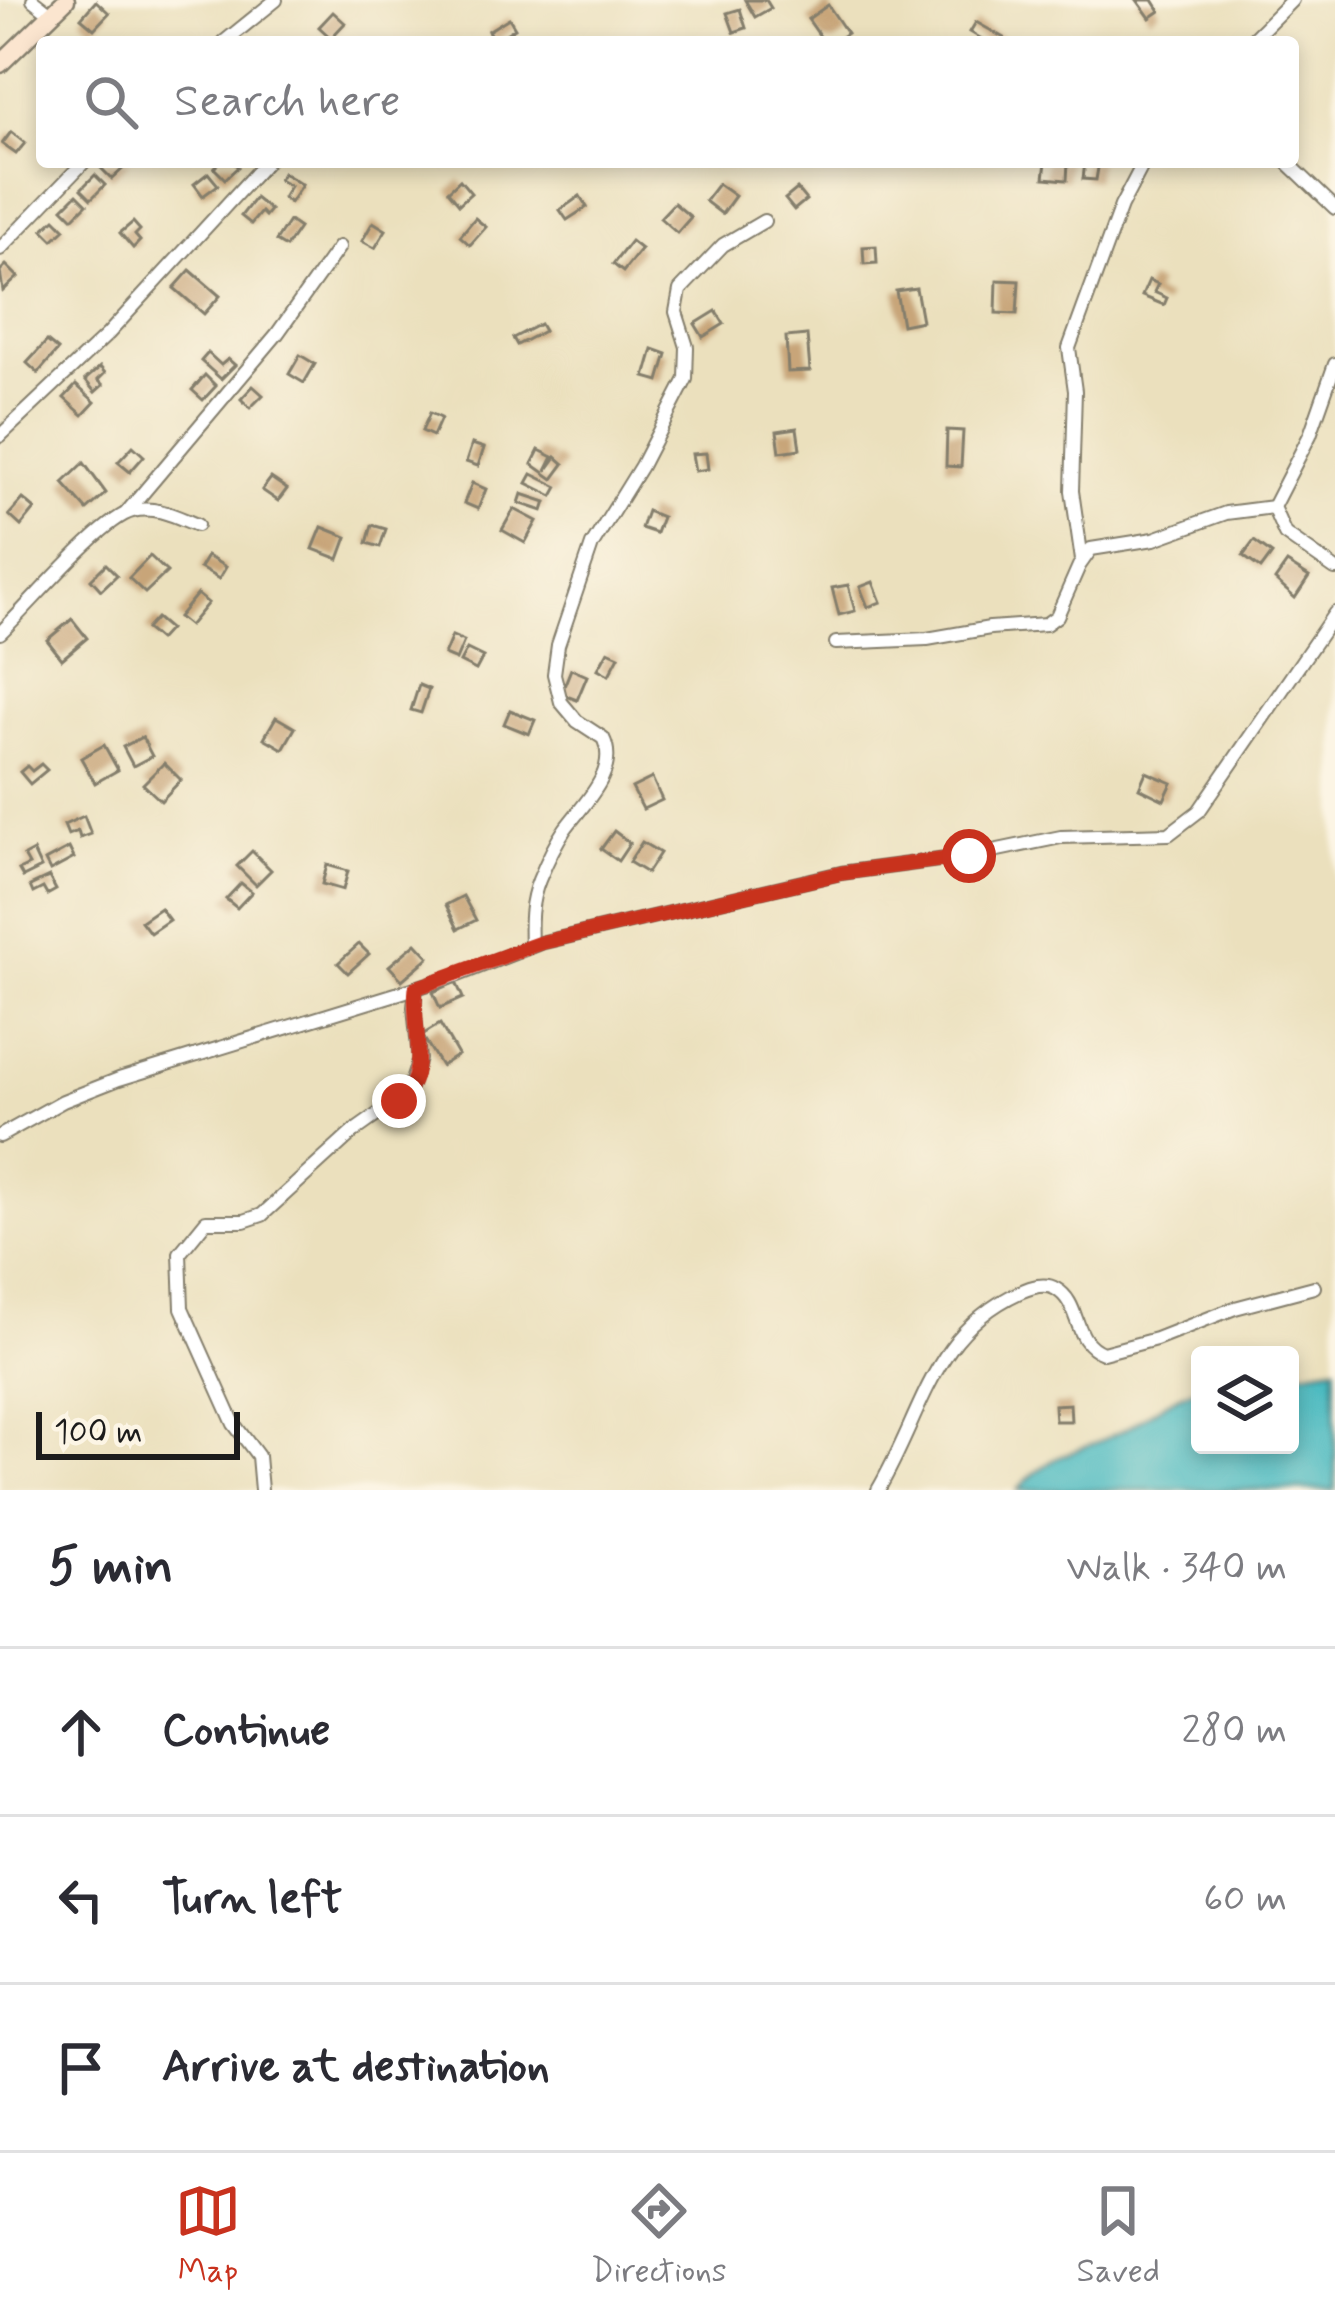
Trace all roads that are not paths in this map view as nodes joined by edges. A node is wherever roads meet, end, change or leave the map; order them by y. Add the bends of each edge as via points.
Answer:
1 (33, 0) edge
2 (66, 0) edge
3 (276, 0) edge
4 (1292, 0) edge
5 (51, 14) junction
6 (231, 36) edge
7 (1255, 36) edge
8 (0, 64) edge
9 (78, 168) edge
10 (260, 168) edge
11 (1141, 168) edge
12 (1293, 168) edge
13 (1335, 208) edge
14 (764, 221) dead end
15 (339, 247) dead end
16 (0, 249) edge
17 (1335, 364) edge
18 (0, 436) edge
19 (1273, 507) junction
20 (127, 512) junction
21 (197, 526) dead end
22 (1082, 560) junction
23 (1335, 569) edge
24 (1335, 613) edge
25 (0, 633) edge
26 (836, 643) dead end
27 (531, 946) junction
28 (416, 988) junction
29 (0, 1136) edge
30 (1314, 1287) dead end
31 (261, 1490) edge
32 (878, 1490) edge

1 - 5 street
2 - 5 street
3 - 6 street
4 - 7 street
5 - 8 street
9 - 16 street
10 - 18 street via 108,334
11 - 22 street via 1070,348 1072,490
12 - 13 street
14 - 27 street via 723,245 680,290 686,379 587,554 554,674 561,702 603,738 608,761 537,884
15 - 20 street
17 - 19 street
19 - 22 street via 1096,547
19 - 23 street via 1285,535
20 - 21 street via 157,510
20 - 25 street
22 - 26 street via 1046,624
24 - 27 street via 1199,811 1174,832 1066,836 842,873
27 - 28 street
28 - 29 street via 119,1079
28 - 31 street via 419,1059 408,1093 262,1215 206,1221 180,1253 182,1308 234,1424 258,1456
30 - 32 street via 1102,1353 1080,1335 1056,1289 1029,1288 973,1320 947,1350

